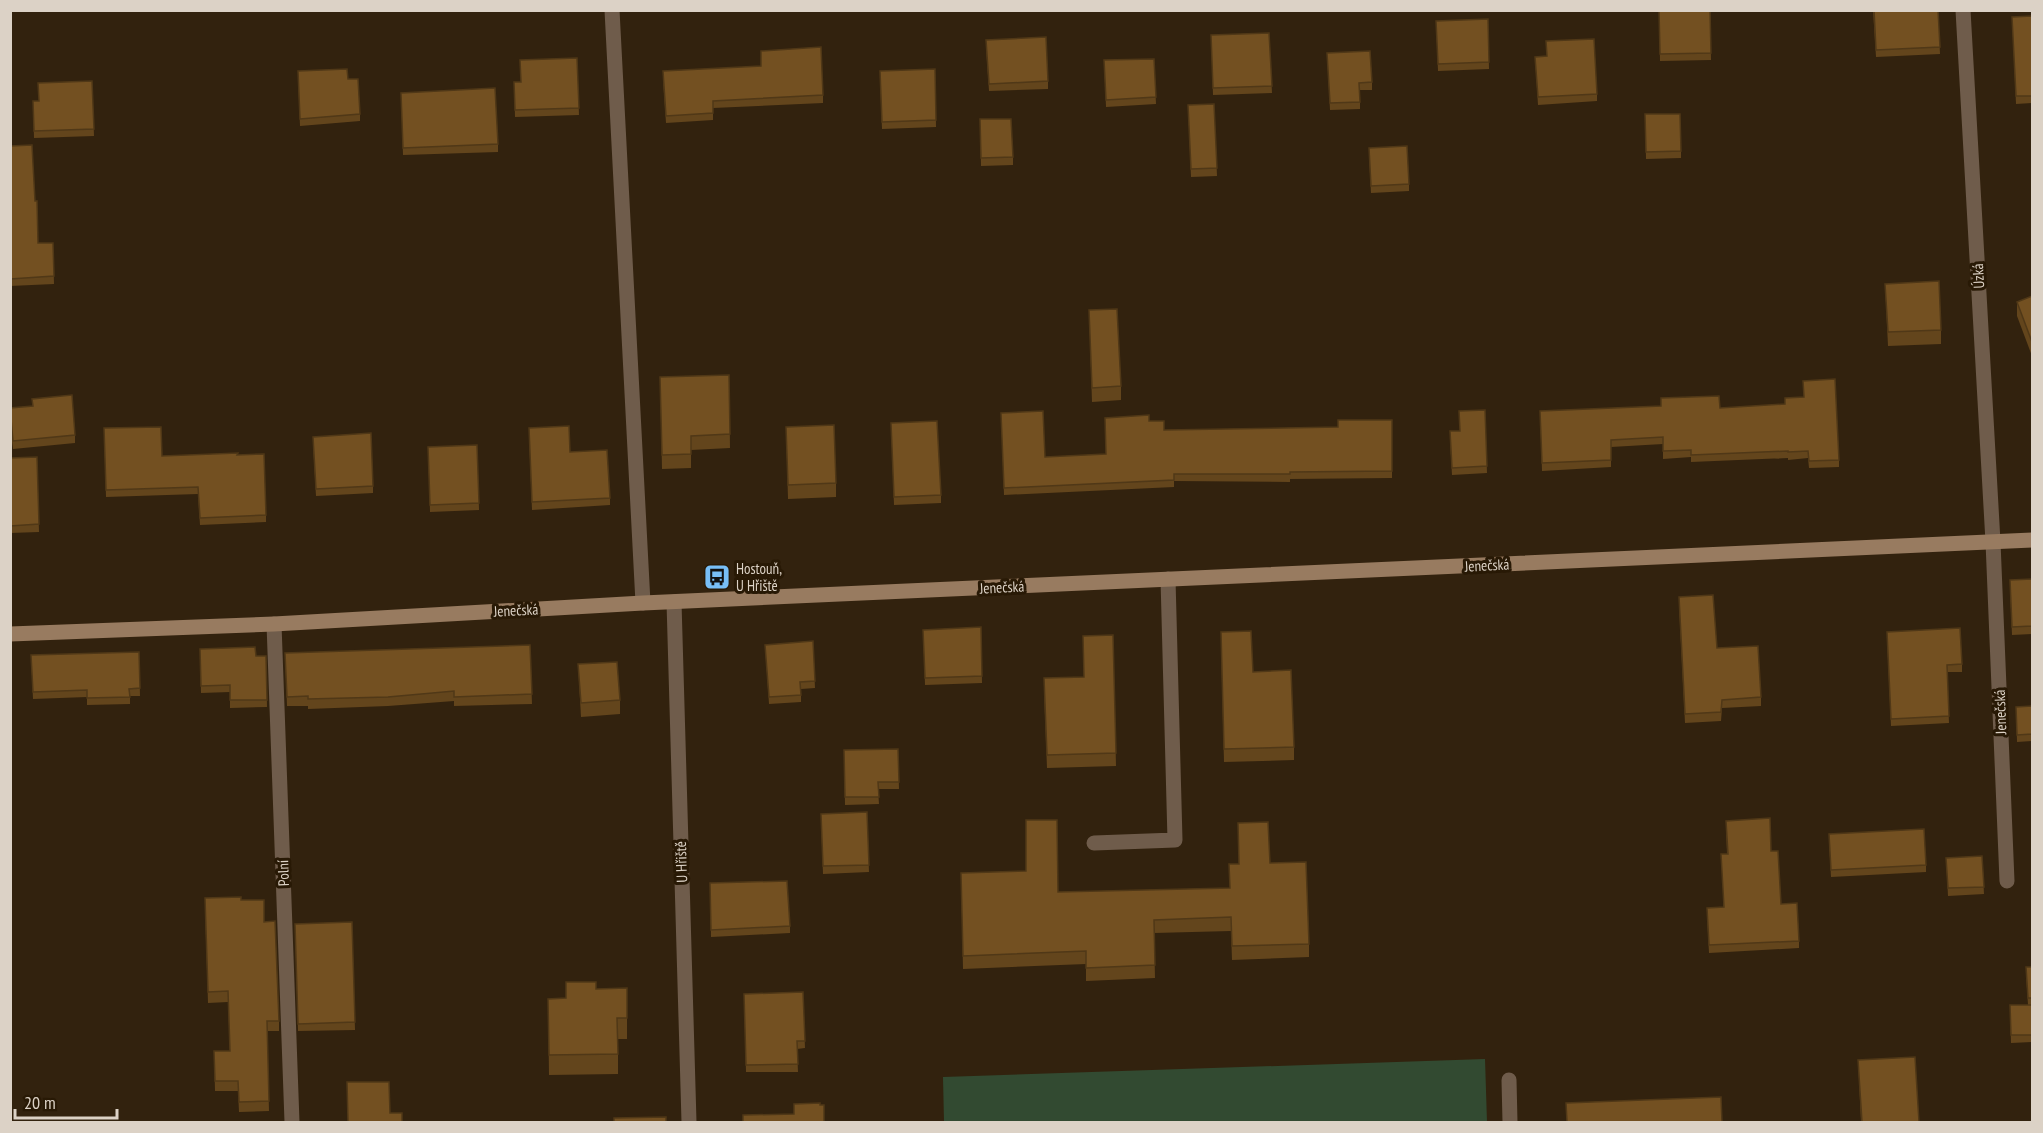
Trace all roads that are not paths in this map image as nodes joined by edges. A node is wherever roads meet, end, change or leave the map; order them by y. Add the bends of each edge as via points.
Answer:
1 (612, 10) edge
2 (1963, 10) edge
3 (2032, 540) edge
4 (1993, 542) junction
5 (1168, 579) junction
6 (674, 602) junction
7 (643, 603) junction
8 (274, 624) junction
9 (10, 634) edge
10 (1094, 843) dead end
11 (2007, 881) dead end
12 (1509, 1080) dead end
13 (292, 1122) edge
14 (689, 1122) edge
15 (1510, 1122) edge

1 - 7 street
2 - 4 street, Úzká
3 - 4 street, Jenečská
4 - 5 street, Jenečská
4 - 11 street, Jenečská
5 - 6 street, Jenečská
5 - 10 street via 1174,840
6 - 7 street, Jenečská
6 - 14 street, U Hřiště
7 - 8 street, Jenečská
8 - 9 street, Jenečská
8 - 13 street, Polní
12 - 15 street

